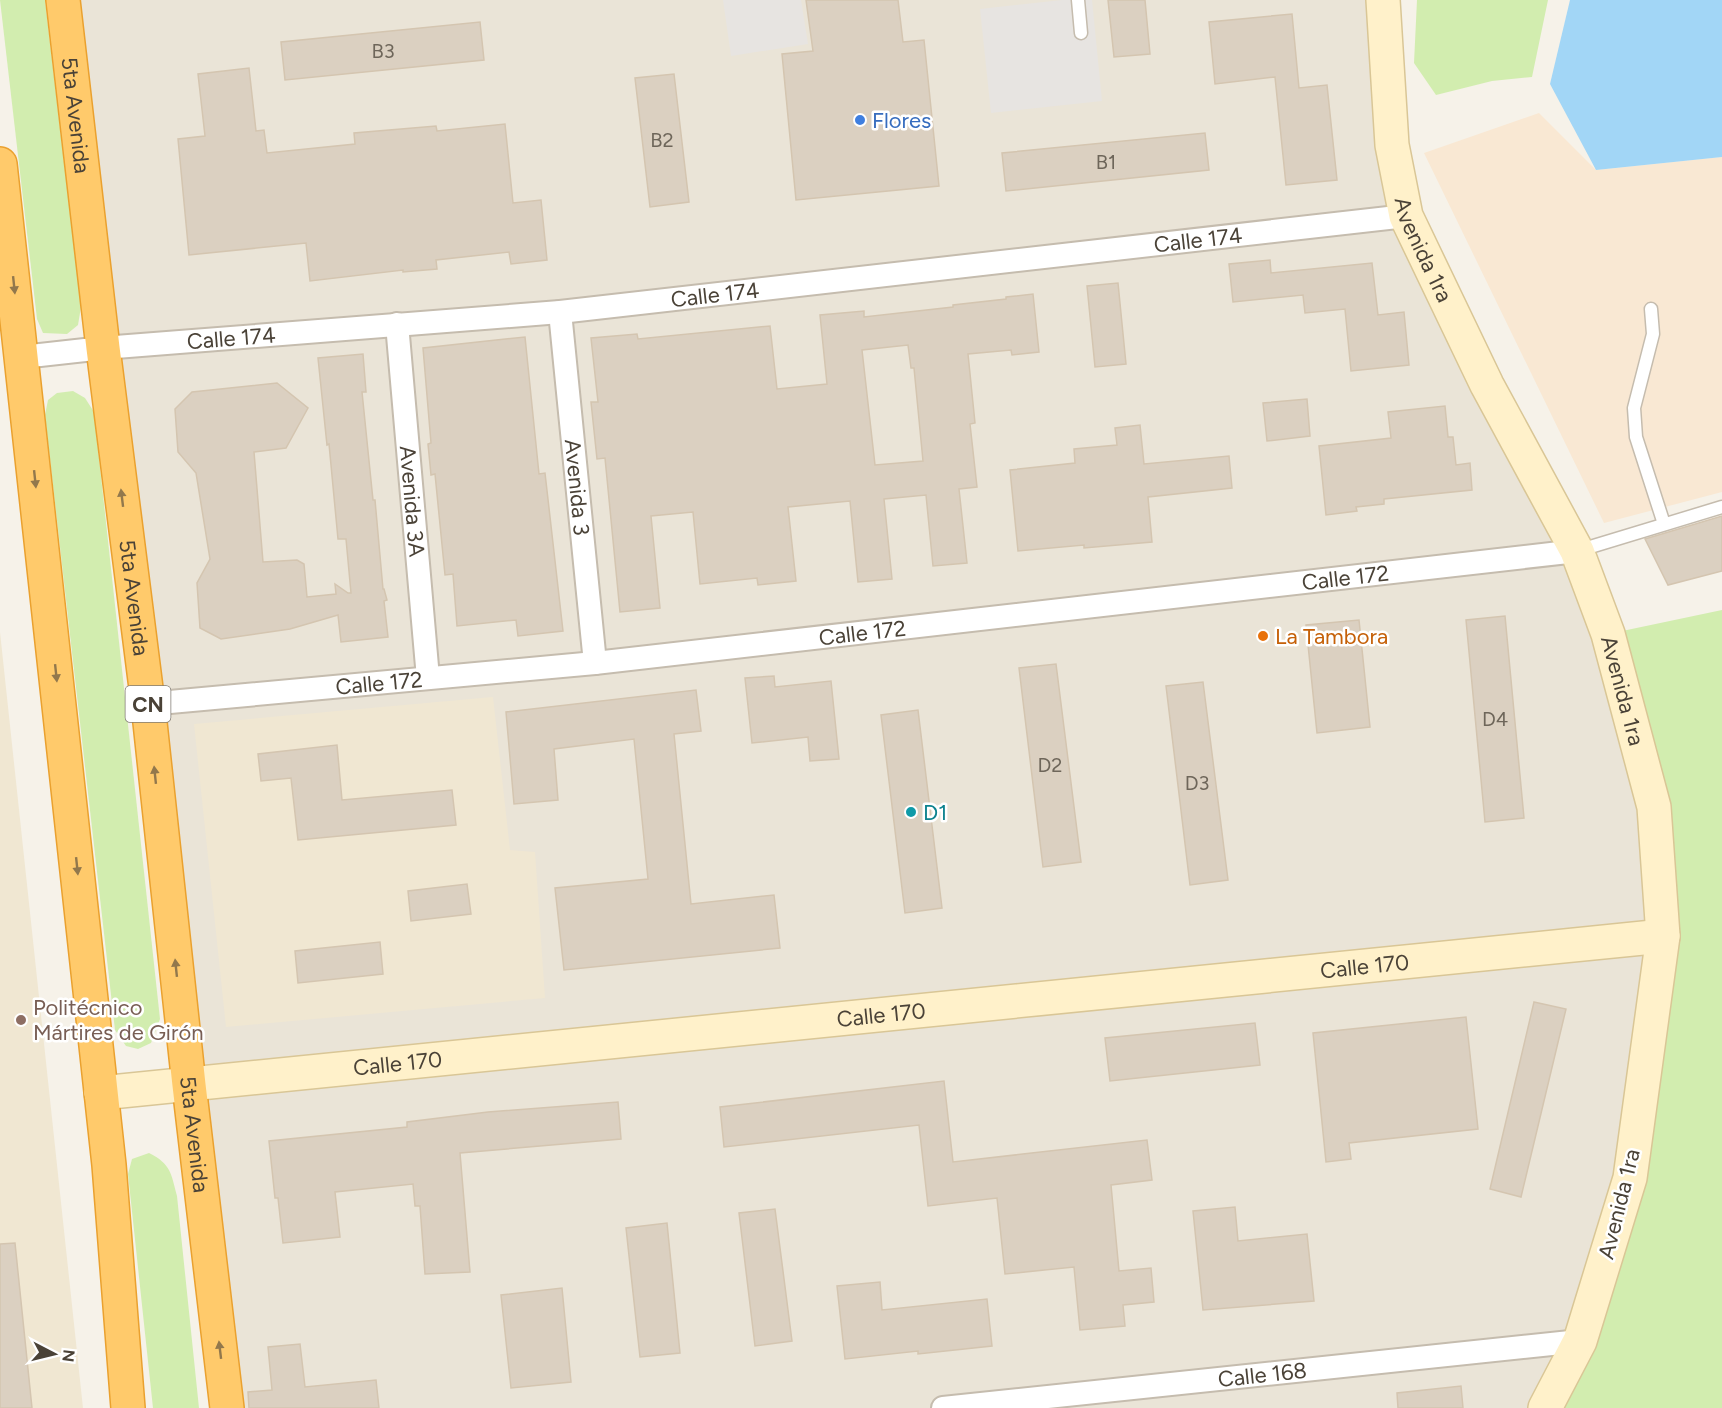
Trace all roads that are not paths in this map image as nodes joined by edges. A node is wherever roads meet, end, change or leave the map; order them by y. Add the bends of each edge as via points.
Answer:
1 (63, 0) edge
2 (1078, 0) edge
3 (1383, 0) edge
4 (1082, 33) dead end
5 (0, 164) edge
6 (1406, 216) junction
7 (1651, 309) dead end
8 (560, 312) junction
9 (397, 324) junction
10 (104, 348) junction
11 (22, 357) junction
12 (1722, 507) edge
13 (1664, 524) junction
14 (1577, 550) junction
15 (595, 663) junction
16 (428, 678) junction
17 (148, 704) junction
18 (1663, 936) junction
19 (189, 1084) junction
20 (101, 1093) junction
21 (1580, 1341) junction
22 (128, 1408) edge
23 (227, 1408) edge
24 (943, 1408) edge
25 (1545, 1408) edge

1 - 10 highway, 5ta Avenida / CN
2 - 4 lane
3 - 6 street, Avenida 1ra via 1392,145
5 -> 11 highway
6 - 8 street, Calle 174
6 - 14 street, Avenida 1ra via 1487,385
7 - 13 lane via 1653,334 1634,408 1636,437
8 - 9 street, Calle 174
8 - 15 street, Avenida 3
9 - 10 street, Calle 174
9 - 16 street, Avenida 3A
10 - 11 street, Calle 174
17 -> 10 highway, 5ta Avenida / CN
11 -> 20 highway
12 - 13 lane
13 - 14 lane
14 - 15 street, Calle 172
14 - 18 street, Avenida 1ra via 1608,634 1654,807
15 - 16 street, Calle 172
16 - 17 street, Calle 172
19 -> 17 highway, 5ta Avenida / CN
18 - 19 street, Calle 170
18 - 21 street, Avenida 1ra via 1630,1178
19 - 20 street, Calle 170
23 -> 19 highway, 5ta Avenida / CN
20 - 22 highway
21 - 24 street, Calle 168
21 - 25 street, Avenida 1ra

